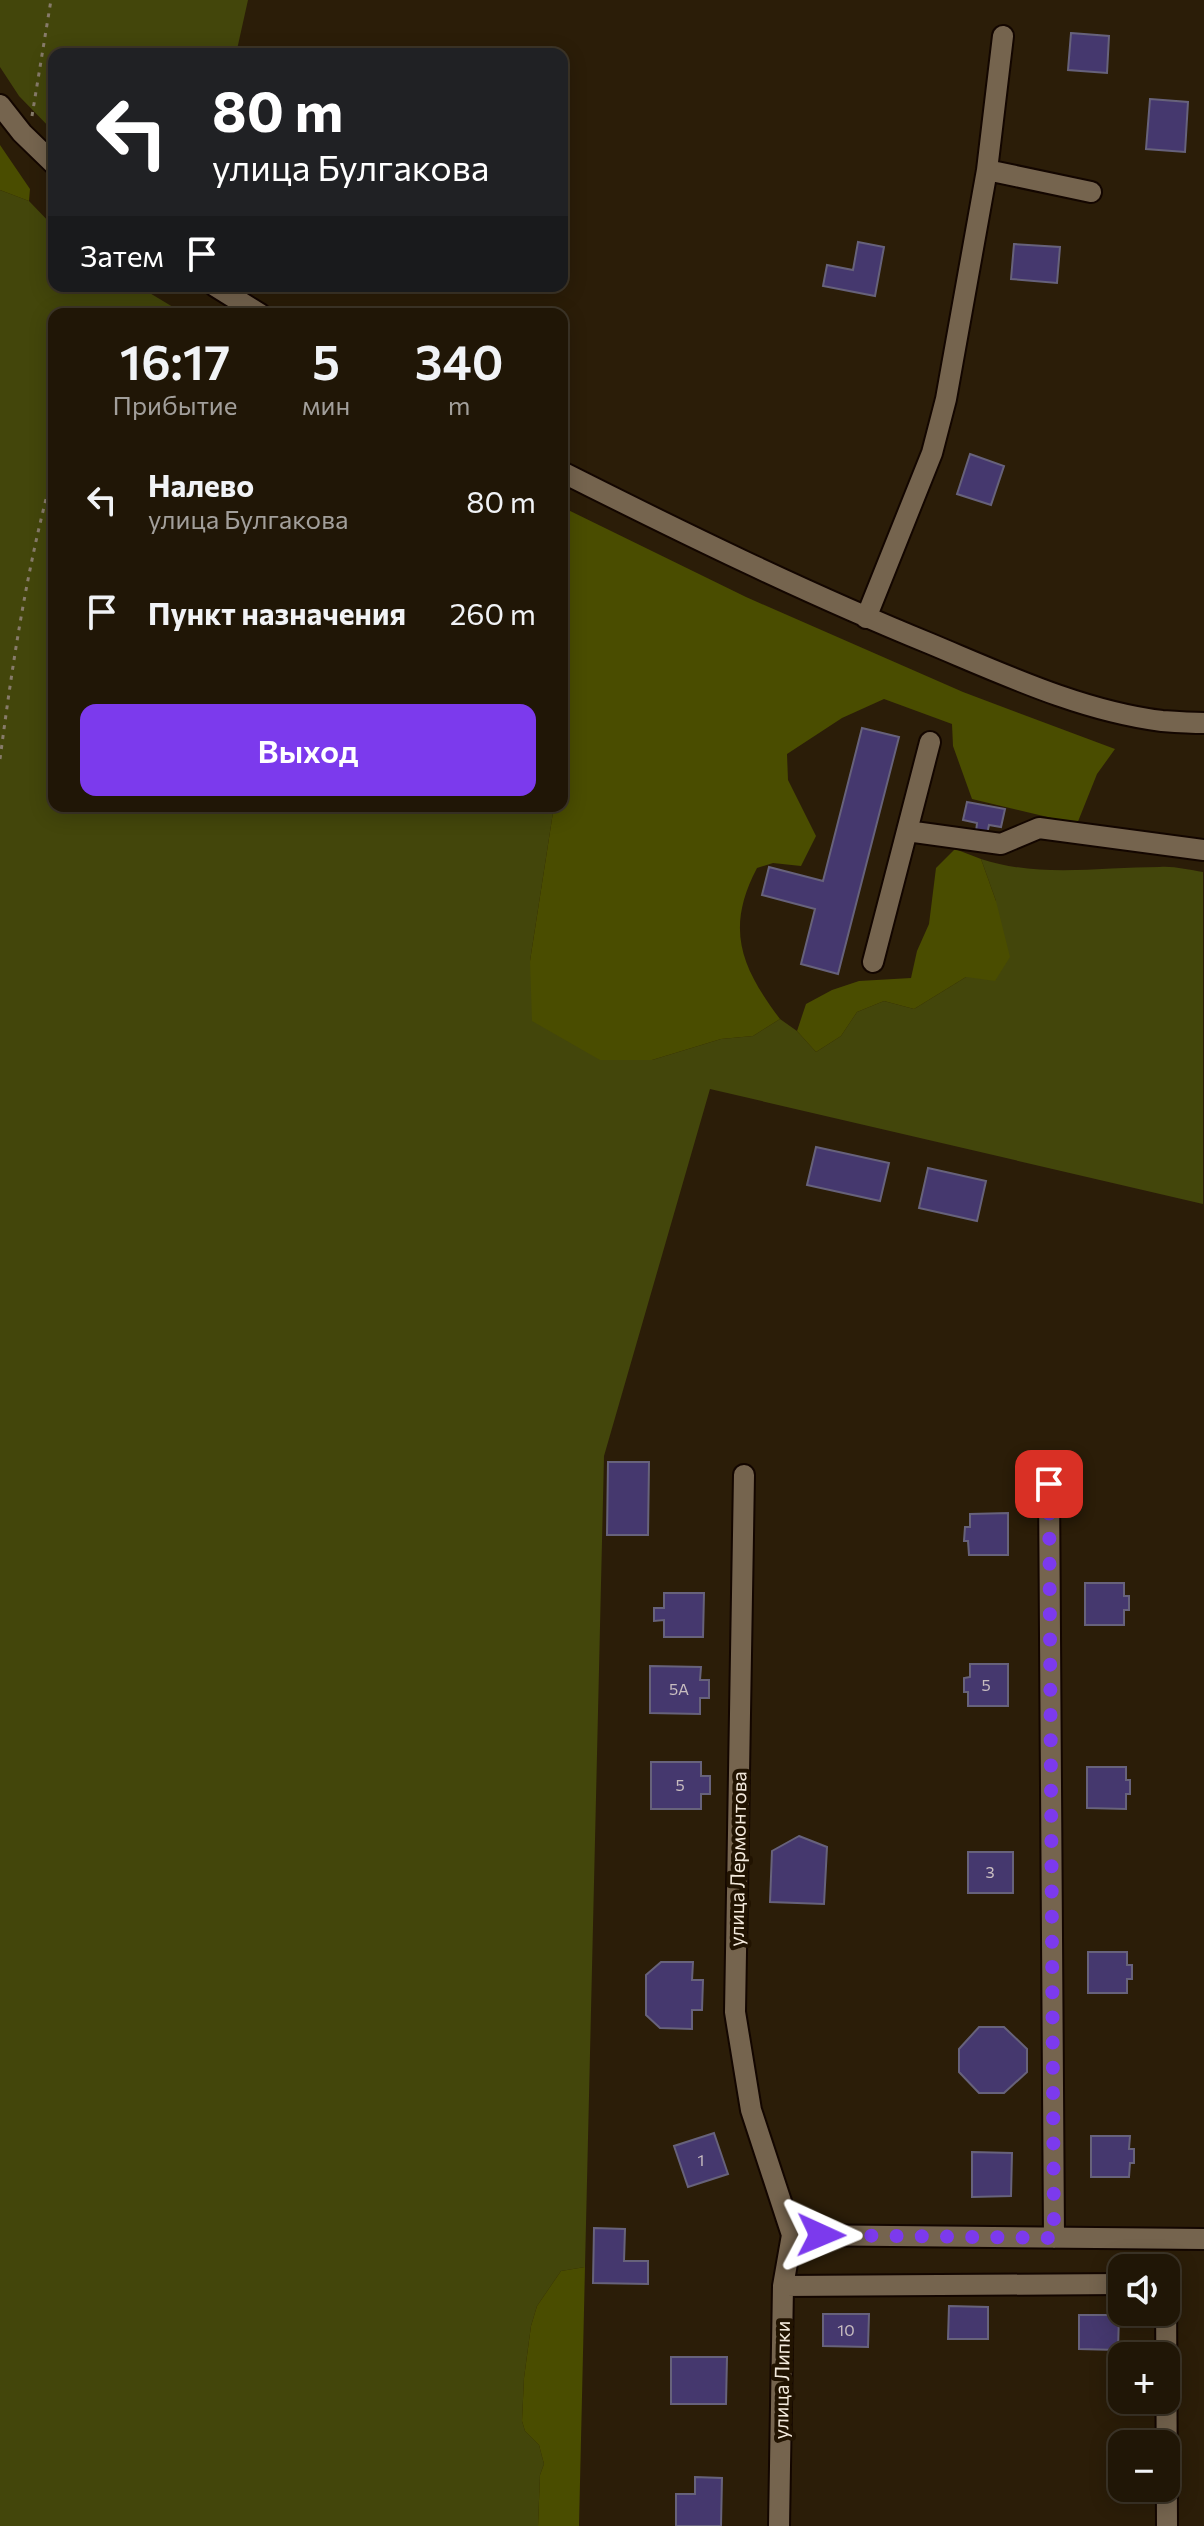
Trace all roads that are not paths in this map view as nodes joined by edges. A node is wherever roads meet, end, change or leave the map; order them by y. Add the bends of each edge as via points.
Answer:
1 (1003, 36) dead end
2 (0, 105) edge
3 (48, 158) edge
4 (987, 170) junction
5 (1091, 192) dead end
6 (225, 292) edge
7 (250, 308) edge
8 (568, 475) edge
9 (866, 618) junction
10 (1204, 723) edge
11 (930, 742) dead end
12 (907, 831) junction
13 (1204, 850) edge
14 (873, 962) dead end
15 (744, 1475) dead end
16 (1049, 1484) dead end
17 (792, 2235) junction
18 (1054, 2238) junction
19 (1204, 2239) edge
20 (1108, 2284) edge
21 (783, 2286) junction
22 (1166, 2326) edge
23 (779, 2526) edge
24 (1167, 2526) edge

1 - 4 street
2 - 3 street
4 - 5 street
4 - 9 street via 932,453
6 - 7 street
8 - 9 street
9 - 10 street via 1096,707 1160,721
11 - 12 street
12 - 13 street via 1001,844 1039,828
12 - 14 street
15 - 17 street, улица Лермонтова via 735,2012 751,2110
16 - 18 street
17 - 18 street
17 - 21 street, улица Липки
18 - 19 street
20 - 21 street
21 - 23 street, улица Липки
22 - 24 street

